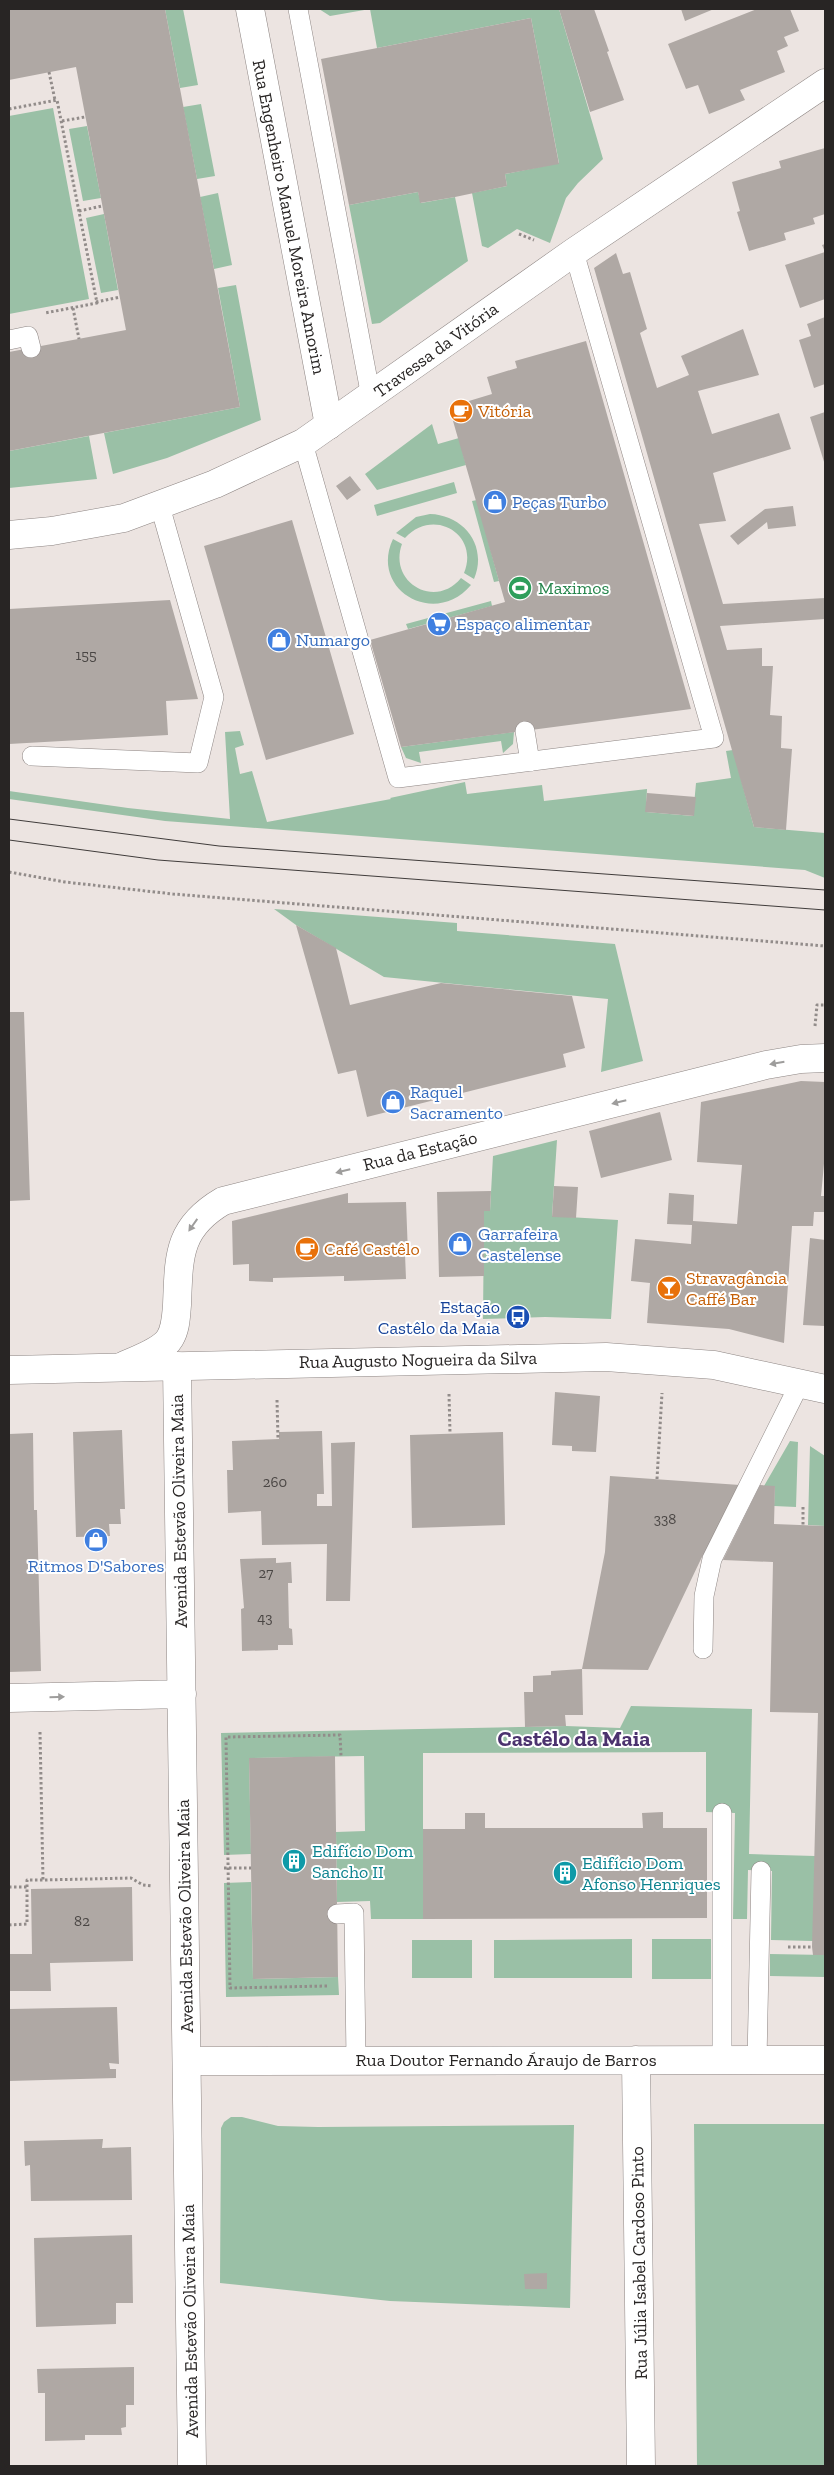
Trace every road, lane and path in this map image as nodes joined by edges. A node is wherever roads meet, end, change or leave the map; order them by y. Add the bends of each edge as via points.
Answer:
1 (250, 9) edge
2 (298, 9) edge
3 (49, 72) dead end
4 (825, 83) edge
5 (55, 100) junction
6 (9, 109) edge
7 (85, 117) dead end
8 (62, 121) junction
9 (102, 206) dead end
10 (78, 211) junction
11 (574, 252) junction
12 (120, 297) dead end
13 (96, 302) junction
14 (73, 308) junction
15 (36, 315) dead end
16 (79, 339) dead end
17 (9, 340) edge
18 (31, 348) dead end
19 (371, 397) junction
20 (329, 425) junction
21 (303, 443) junction
22 (160, 506) junction
23 (9, 535) edge
24 (525, 731) dead end
25 (32, 756) dead end
26 (530, 762) junction
27 (9, 872) edge
28 (825, 946) edge
29 (825, 1058) edge
30 (177, 1366) junction
31 (121, 1367) junction
32 (9, 1370) edge
33 (813, 1386) edge
34 (449, 1387) dead end
35 (662, 1388) dead end
36 (277, 1400) dead end
37 (450, 1433) dead end
38 (278, 1439) dead end
39 (657, 1479) dead end
40 (802, 1507) dead end
41 (802, 1525) dead end
42 (704, 1649) dead end
43 (182, 1694) junction
44 (9, 1698) edge
45 (40, 1731) dead end
46 (340, 1756) dead end
47 (722, 1813) dead end
48 (224, 1868) dead end
49 (228, 1868) junction
50 (251, 1868) dead end
51 (761, 1871) dead end
52 (131, 1878) dead end
53 (44, 1880) junction
54 (27, 1886) junction
55 (9, 1887) edge
56 (337, 1914) dead end
57 (9, 1925) edge
58 (329, 1986) dead end
59 (356, 2060) junction
60 (636, 2060) junction
61 (722, 2060) junction
62 (757, 2060) junction
63 (825, 2060) edge
64 (187, 2061) junction
65 (192, 2466) edge
66 (641, 2466) edge

1 - 20 street, Rua Engenheiro Manuel Moreira Amorim
2 - 19 lane
3 - 5 path
4 - 11 street, Travessa da Vitória
5 - 6 path
5 - 8 path
7 - 8 path
8 - 10 path
9 - 10 path
10 - 13 path
11 - 19 street, Travessa da Vitória
11 - 26 lane via 714,738
12 - 13 path
13 - 14 path
14 - 15 path
14 - 16 path
17 - 18 lane via 28,336
19 - 20 street, Travessa da Vitória
20 - 21 street, Travessa da Vitória
21 - 22 street, Travessa da Vitória
21 - 26 lane via 398,778
22 - 23 street, Travessa da Vitória via 124,518
22 - 25 lane via 214,697 198,763
24 - 26 lane
27 - 28 path via 173,894
29 -> 31 street, Rua da Estação via 766,1065 223,1201 196,1220 181,1249 176,1323 170,1340
30 - 31 street, Rua Augusto Nogueira da Silva
30 - 33 street, Rua Augusto Nogueira da Silva via 606,1356 714,1365
30 - 43 street, Avenida Estevão Oliveira Maia
31 - 32 street, Rua Augusto Nogueira da Silva
33 - 42 lane via 712,1559 704,1596
34 - 37 path
35 - 39 path
36 - 38 path
40 - 41 path
44 -> 43 street
43 - 64 street, Avenida Estevão Oliveira Maia
45 - 53 path
46 - 49 path via 340,1735 226,1737
47 - 61 lane
48 - 49 path
49 - 50 path
49 - 58 path via 230,1988
51 - 62 lane
52 - 53 path
53 - 54 path via 26,1880
54 - 55 path
54 - 57 path via 27,1924
56 - 59 lane via 354,1913
59 - 60 street, Rua Doutor Fernando Áraujo de Barros
59 - 64 street, Rua Doutor Fernando Áraujo de Barros
60 - 61 street, Rua Doutor Fernando Áraujo de Barros
60 - 66 street, Rua Júlia Isabel Cardoso Pinto
61 - 62 street, Rua Doutor Fernando Áraujo de Barros
62 - 63 street, Rua Doutor Fernando Áraujo de Barros
64 - 65 street, Avenida Estevão Oliveira Maia

